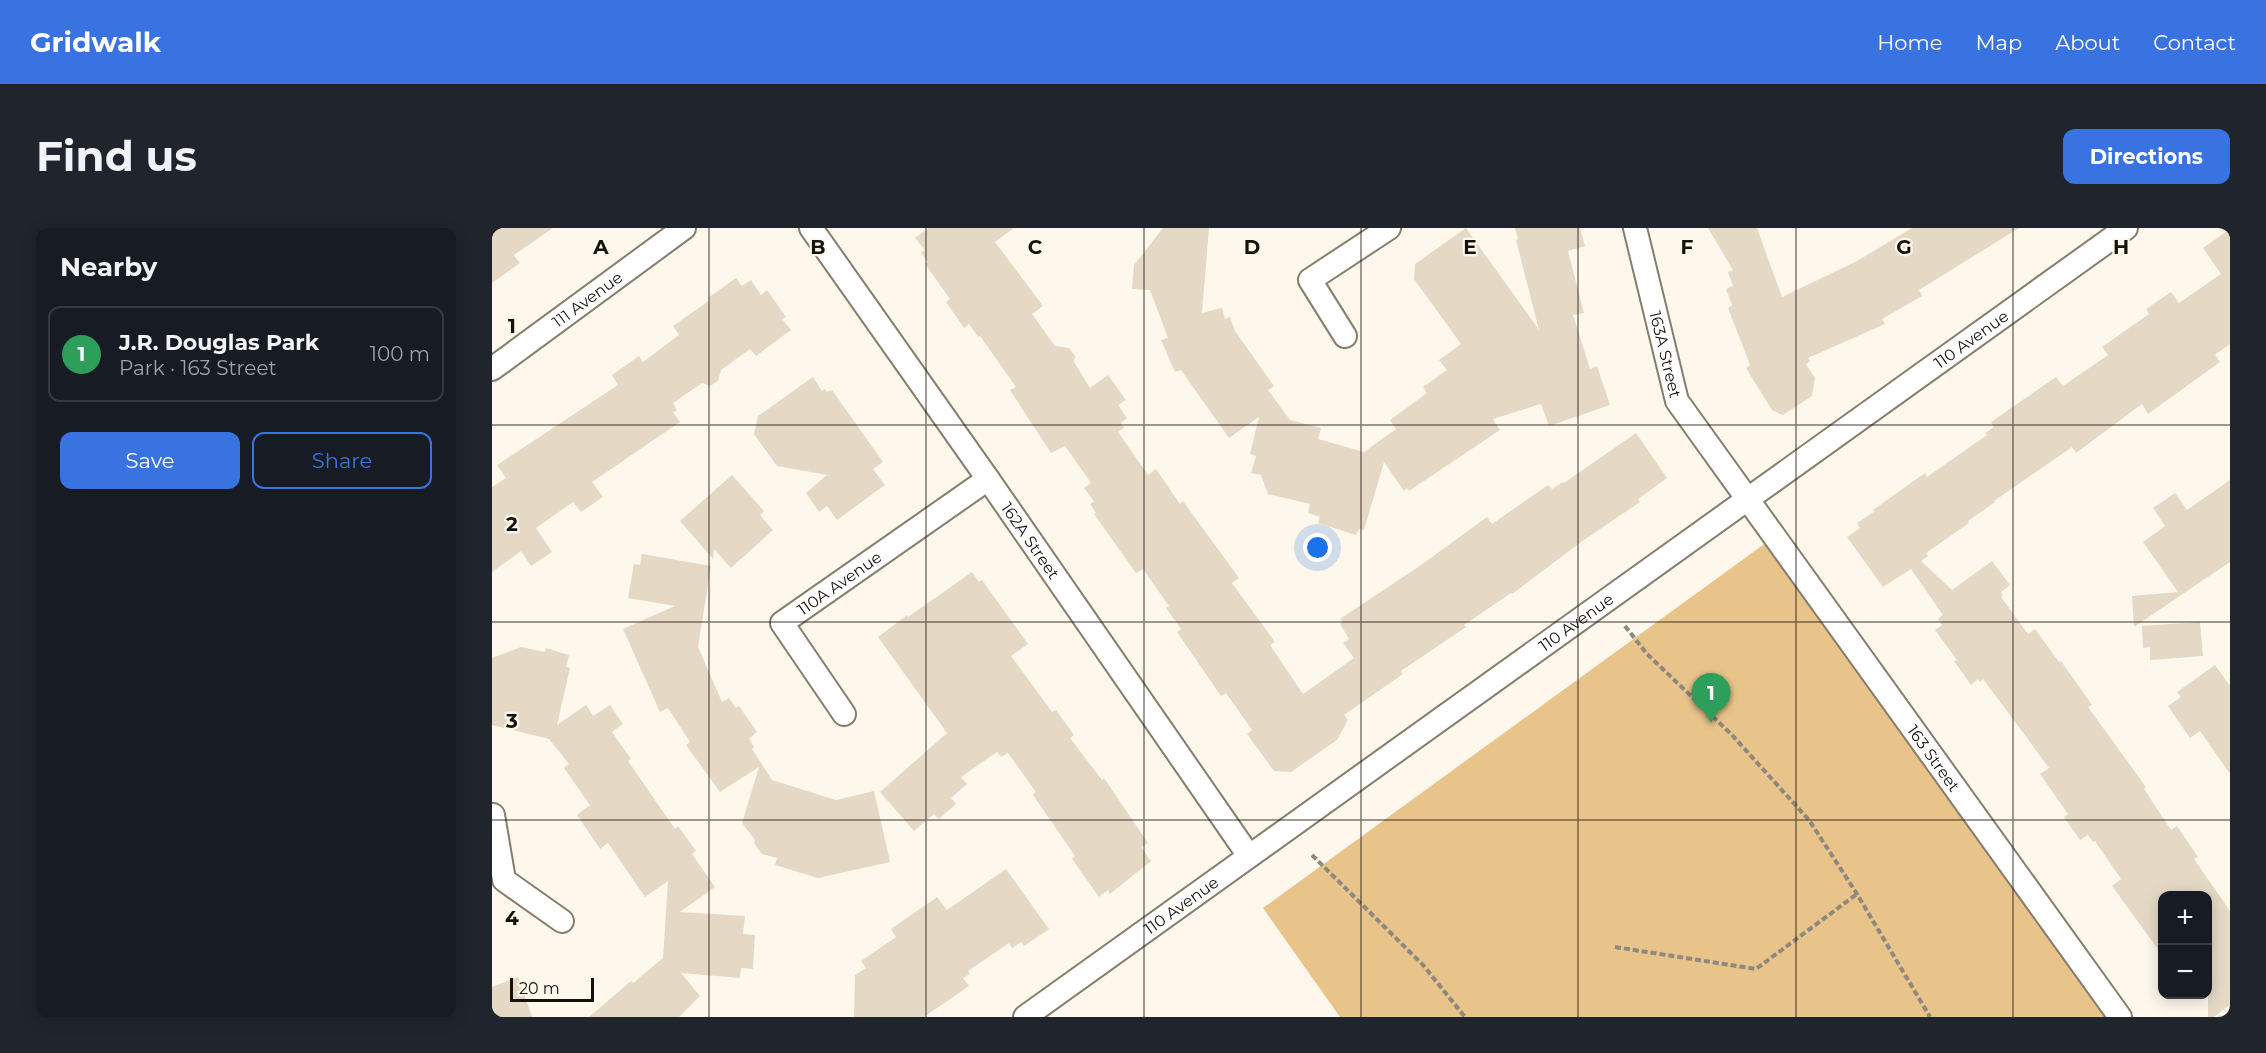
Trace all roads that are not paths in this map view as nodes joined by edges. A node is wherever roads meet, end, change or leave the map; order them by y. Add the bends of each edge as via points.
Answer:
1 (684, 228) edge
2 (812, 228) edge
3 (1389, 228) edge
4 (1635, 228) edge
5 (2126, 228) edge
6 (1345, 336) dead end
7 (492, 369) edge
8 (988, 479) junction
9 (1746, 499) junction
10 (844, 714) dead end
11 (493, 815) edge
12 (1249, 856) junction
13 (498, 884) edge
14 (562, 921) dead end
15 (1025, 1017) edge
16 (2120, 1017) edge

1 - 7 street, 111 Avenue
2 - 8 street, 162A Street
3 - 6 street via 1310,280
4 - 9 street, 163A Street via 1677,401
5 - 9 street, 110 Avenue
8 - 10 street, 110A Avenue via 782,623
8 - 12 street, 162A Street
9 - 12 street, 110 Avenue
9 - 16 street, 163 Street
11 - 13 street
12 - 15 street, 110 Avenue
13 - 14 street

